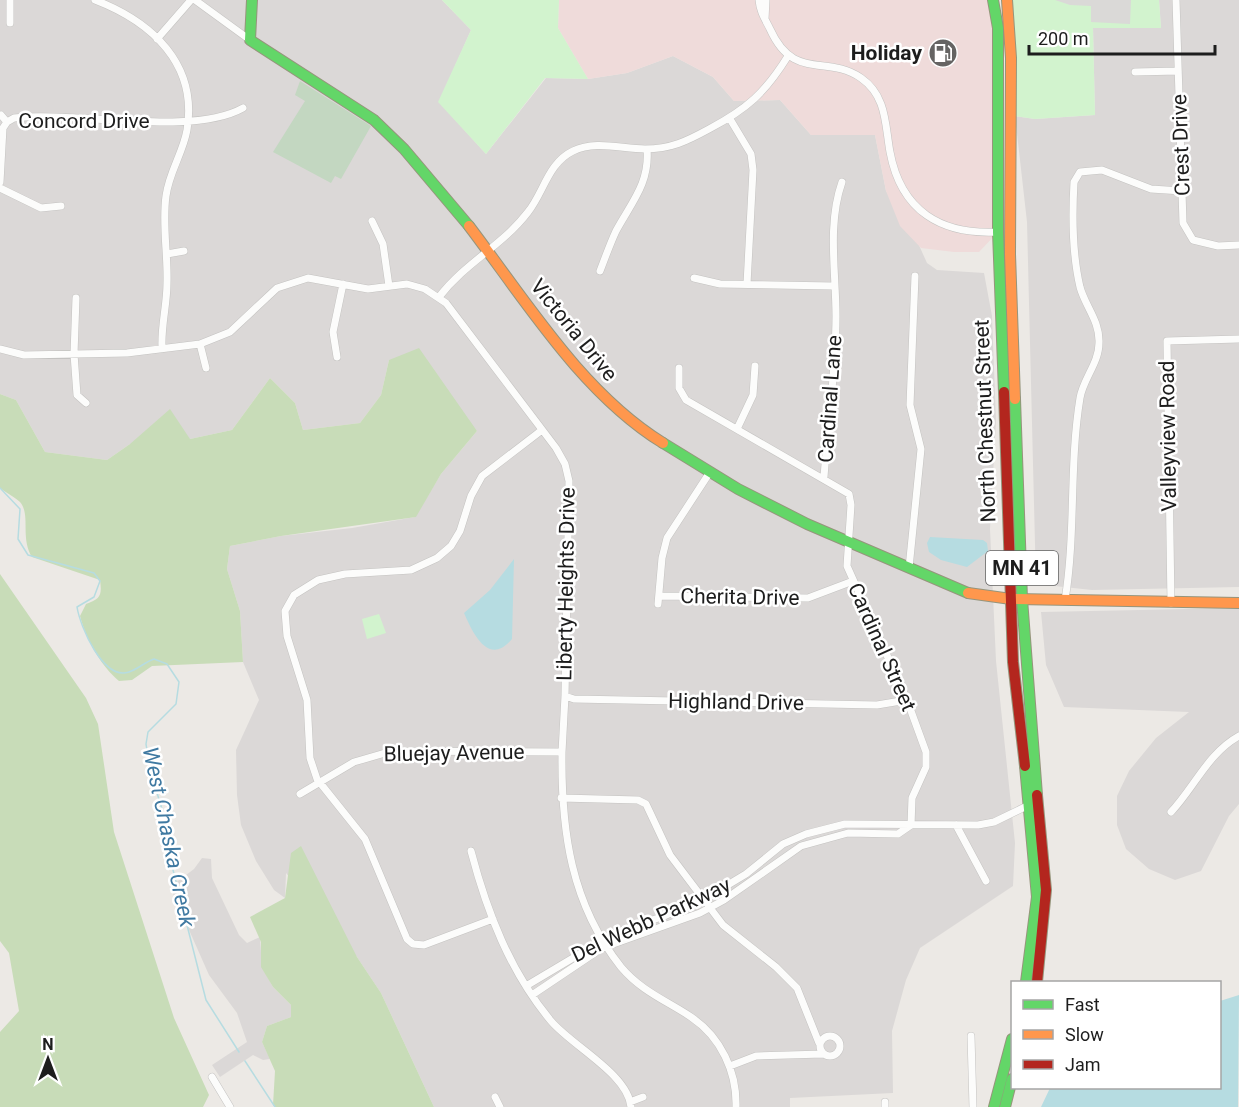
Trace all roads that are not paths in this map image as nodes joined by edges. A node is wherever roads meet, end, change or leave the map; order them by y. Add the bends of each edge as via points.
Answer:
1 (10, 0) edge
2 (95, 0) edge
3 (193, 0) edge
4 (252, 0) edge
5 (759, 0) edge
6 (766, 0) edge
7 (993, 0) edge
8 (1007, 0) edge
9 (1176, 0) edge
10 (765, 19) junction
11 (10, 23) dead end
12 (157, 39) junction
13 (250, 40) junction
14 (788, 56) junction
15 (1178, 71) junction
16 (1136, 72) dead end
17 (243, 108) dead end
18 (1, 115) edge
19 (730, 119) junction
20 (187, 120) junction
21 (7, 122) junction
22 (647, 149) junction
23 (0, 182) edge
24 (842, 183) dead end
25 (0, 188) edge
26 (1182, 191) junction
27 (61, 206) dead end
28 (372, 221) dead end
29 (998, 232) junction
30 (1239, 245) edge
31 (184, 251) dead end
32 (487, 251) junction
33 (167, 254) junction
34 (600, 271) dead end
35 (915, 276) dead end
36 (694, 278) dead end
37 (343, 284) junction
38 (747, 284) junction
39 (389, 286) junction
40 (833, 286) junction
41 (439, 297) junction
42 (76, 298) dead end
43 (1239, 339) edge
44 (200, 344) junction
45 (162, 347) junction
46 (0, 349) edge
47 (74, 354) junction
48 (337, 357) dead end
49 (755, 366) dead end
50 (206, 368) dead end
51 (679, 368) dead end
52 (86, 403) dead end
53 (737, 429) junction
54 (542, 430) junction
55 (710, 472) junction
56 (824, 477) junction
57 (848, 542) junction
58 (909, 568) junction
59 (853, 581) junction
60 (1017, 599) junction
61 (1065, 600) junction
62 (1171, 603) junction
63 (1239, 603) edge
64 (565, 696) junction
65 (907, 700) junction
66 (1239, 736) edge
67 (562, 752) junction
68 (320, 783) junction
69 (300, 794) dead end
70 (561, 798) junction
71 (1029, 804) junction
72 (1171, 812) dead end
73 (912, 825) junction
74 (956, 825) junction
75 (471, 851) dead end
76 (986, 881) dead end
77 (706, 898) junction
78 (711, 907) junction
79 (493, 919) junction
80 (601, 940) junction
81 (607, 946) junction
82 (1026, 981) edge
83 (1037, 981) edge
84 (526, 986) junction
85 (532, 994) junction
86 (971, 1036) dead end
87 (819, 1043) junction
88 (1011, 1043) edge
89 (822, 1054) junction
90 (730, 1066) junction
91 (212, 1077) dead end
92 (1011, 1083) edge
93 (643, 1096) dead end
94 (495, 1097) dead end
95 (630, 1104) edge
96 (230, 1107) edge
97 (500, 1107) edge
98 (736, 1107) edge
99 (973, 1107) edge
100 (994, 1107) edge
101 (1005, 1107) edge

1 - 11 street
2 - 12 street via 125,13
3 - 12 street
3 - 13 street, Victoria Drive
4 - 13 main road
5 - 10 street
6 - 10 street
7 - 29 main road, North Chestnut Street / MN 41 via 999,50
8 - 60 main road, North Chestnut Street / MN 41 via 1011,58 1010,254
9 - 15 street, Crest Drive
10 - 14 street
12 - 20 street via 184,75
13 - 32 main road, Victoria Drive via 374,120 425,172
14 - 19 street via 767,86
14 - 29 street via 861,78 876,93 886,118 893,166 902,189 921,212 950,228
15 - 16 street
15 - 26 street, Crest Drive
17 - 20 street, Concord Drive via 231,115
18 - 21 street
19 - 22 street via 680,145
19 - 38 street via 751,154 753,170
20 - 21 street, Concord Drive via 23,117
20 - 33 street via 165,199
21 - 23 street, Concord Drive via 2,136
22 - 32 street via 590,146 566,155 551,171 521,221
22 - 34 street via 648,168 642,188 617,229
24 - 40 street, Cardinal Lane via 836,199
25 - 27 street via 41,208
26 - 30 street, Crest Drive via 1183,223 1193,240 1218,246
26 - 61 street via 1151,189 1102,170 1080,172 1074,182 1074,259 1100,342 1080,395
28 - 39 street via 383,244
29 - 60 main road, North Chestnut Street / MN 41
31 - 33 street
32 - 41 street via 455,276
32 - 55 main road, Victoria Drive via 593,388 642,430
33 - 45 street
35 - 58 street via 910,405 921,449
36 - 38 street via 713,284
37 - 39 street via 368,289
37 - 44 street via 308,278 287,283 270,293 231,332
37 - 48 street via 333,332
38 - 40 street
39 - 41 street via 416,286
40 - 56 street, Cardinal Lane via 836,314
41 - 54 street, Liberty Heights Drive
42 - 47 street
43 - 62 street, Valleyview Road via 1167,341
44 - 45 street
44 - 50 street
45 - 47 street via 127,353
46 - 47 street via 24,355
47 - 52 street via 77,395
49 - 53 street via 753,395
51 - 53 street via 679,388 684,397
53 - 56 street
54 - 64 street, Liberty Heights Drive via 560,455 569,481
54 - 68 street via 482,476 460,531 437,558 411,570 327,577 291,597 284,615 285,628 307,700 310,758
55 - 57 main road, Victoria Drive via 774,508
55 - 59 street, Cherita Drive via 667,538 659,600 807,598
56 - 57 street, Cardinal Lane via 851,497
57 - 58 main road, Victoria Drive
57 - 59 street, Cardinal Street via 846,560
58 - 60 main road, Victoria Drive via 974,595
59 - 65 street, Cardinal Street
60 - 61 main road, Victoria Drive
60 - 71 main road, North Chestnut Street / MN 41 via 1018,724
60 - 83 main road, North Chestnut Street / MN 41 via 1046,890
61 - 62 main road, Victoria Drive
62 - 63 main road, Victoria Drive
64 - 65 street, Highland Drive via 877,705
64 - 67 street
65 - 73 street, Cardinal Street via 926,752 926,767 912,798
66 - 72 street via 1203,768
67 - 68 street, Bluejay Avenue via 392,751 354,762
67 - 70 street
68 - 69 street, Bluejay Avenue
68 - 79 street via 365,839 411,943 424,945
70 - 77 street via 644,802 670,855
70 - 80 street via 577,888
71 - 74 street, Del Webb Parkway via 993,822
71 - 82 main road, North Chestnut Street / MN 41 via 1037,897
73 - 74 street, Del Webb Parkway
73 - 77 street, Del Webb Parkway via 844,824 806,834 783,844 746,874
73 - 78 street, Del Webb Parkway via 898,834 848,833 801,846
74 - 76 street
75 - 79 street
77 - 78 street
77 - 80 street, Del Webb Parkway
78 - 81 street, Del Webb Parkway
78 - 87 street via 723,924 797,988
79 - 84 street
80 - 81 street
80 - 84 street, Del Webb Parkway
81 - 85 street, Del Webb Parkway
81 - 90 street via 623,970 642,988 697,1021 714,1038
84 - 85 street
85 - 95 street via 564,1034 616,1078
86 - 99 street
87 - 89 street
87 - 89 street via 821,1038 840,1041 836,1054
88 - 100 main road
89 - 90 street via 756,1056
90 - 98 street
91 - 96 street
92 - 101 main road
93 - 95 street
94 - 97 street

